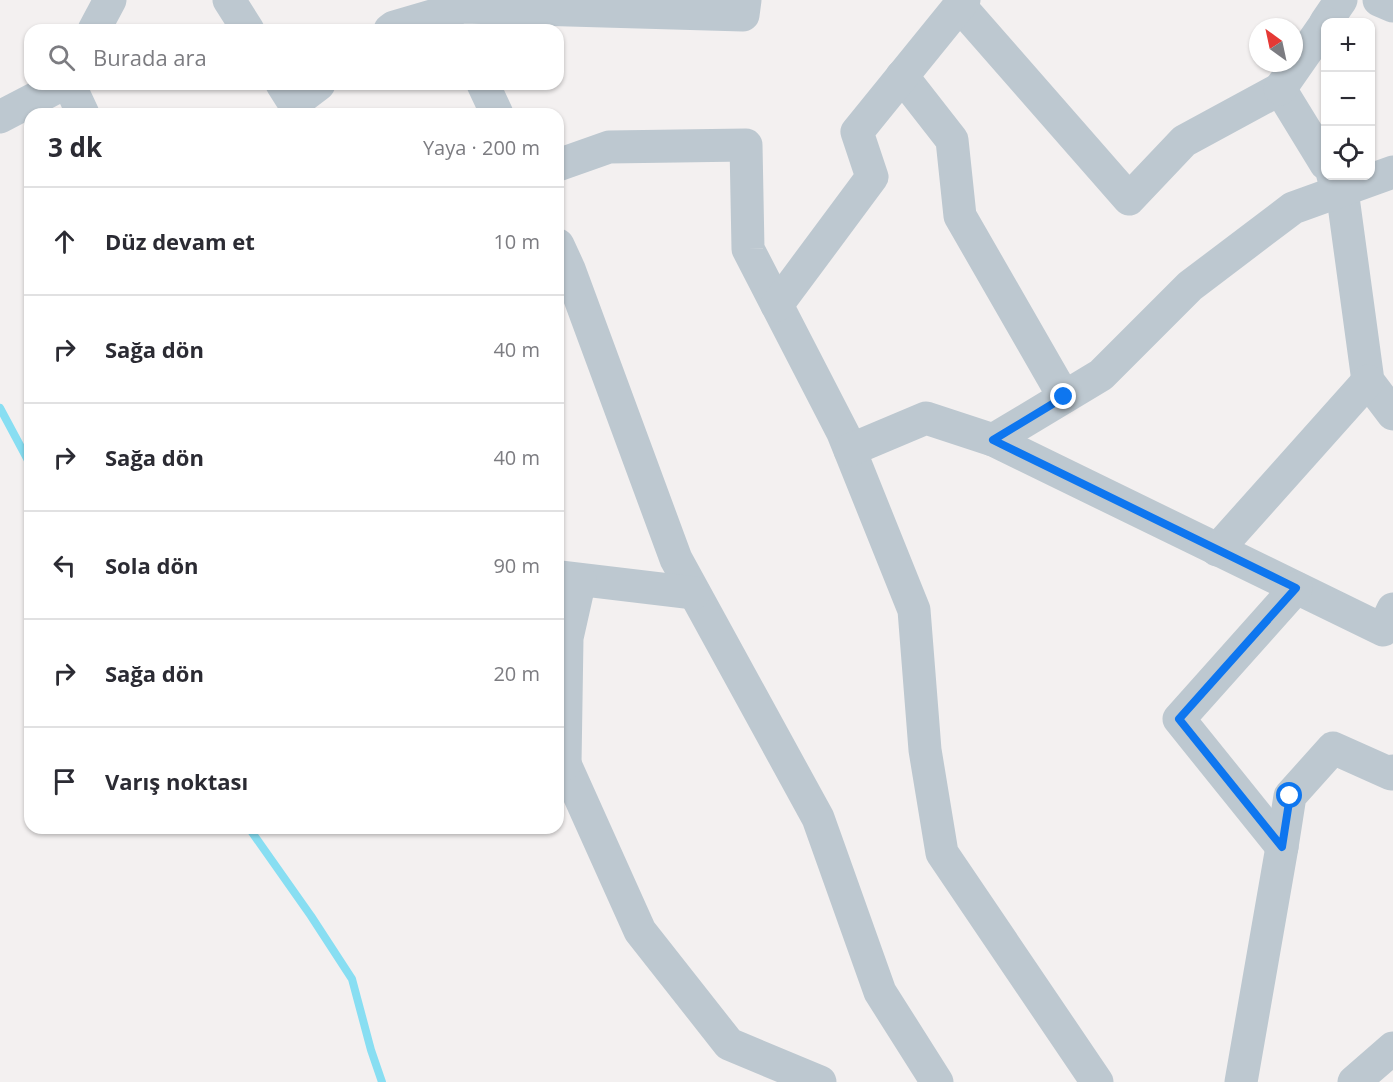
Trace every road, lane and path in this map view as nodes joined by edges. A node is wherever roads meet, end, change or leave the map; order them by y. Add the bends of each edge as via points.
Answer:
1 (110, 0) edge
2 (228, 0) edge
3 (745, 0) edge
4 (1341, 0) edge
5 (1379, 0) edge
6 (962, 2) edge
7 (1393, 6) edge
8 (1329, 18) edge
9 (453, 20) edge
10 (97, 24) edge
11 (244, 24) edge
12 (419, 24) edge
13 (1321, 30) edge
14 (902, 76) junction
15 (1280, 89) junction
16 (52, 90) edge
17 (72, 90) edge
18 (486, 90) edge
19 (80, 108) edge
20 (494, 108) edge
21 (0, 117) edge
22 (1321, 157) edge
23 (564, 163) edge
24 (1393, 172) edge
25 (1375, 174) edge
26 (1329, 180) edge
27 (1334, 180) edge
28 (564, 259) edge
29 (777, 305) junction
30 (1368, 381) junction
31 (1064, 397) junction
32 (1393, 414) edge
33 (993, 440) junction
34 (850, 450) junction
35 (1217, 550) junction
36 (569, 578) edge
37 (1296, 588) junction
38 (694, 593) junction
39 (1393, 609) edge
40 (564, 702) edge
41 (564, 771) edge
42 (1393, 771) edge
43 (1282, 847) junction
44 (1393, 1048) edge
45 (820, 1082) edge
46 (937, 1082) edge
47 (1097, 1082) edge
48 (1241, 1082) edge
49 (1354, 1082) edge

1 - 10 street
2 - 11 street
3 - 9 street via 743,15 463,7
4 - 8 street
5 - 7 street
6 - 14 street
6 - 15 street via 1129,199 1184,141
9 - 12 street
13 - 15 street
14 - 29 street via 856,132 872,177
14 - 31 street via 952,140 960,216
15 - 22 street
16 - 21 street
17 - 19 street
18 - 20 street
23 - 29 street via 609,147 746,145 748,249
24 - 25 street
26 - 31 street via 1190,286 1101,375
27 - 30 street
28 - 38 street via 676,559
29 - 34 street
30 - 32 street
30 - 35 street
31 - 33 street
33 - 34 street via 926,418
33 - 35 street
34 - 47 street via 914,610 925,750 942,853
35 - 37 street
36 - 38 street
36 - 40 street
37 - 39 street via 1383,630
37 - 43 street via 1179,719
38 - 46 street via 818,818 880,992
41 - 45 street via 640,931 729,1044
42 - 43 street via 1391,774 1334,748 1290,796
43 - 48 street
44 - 49 street

